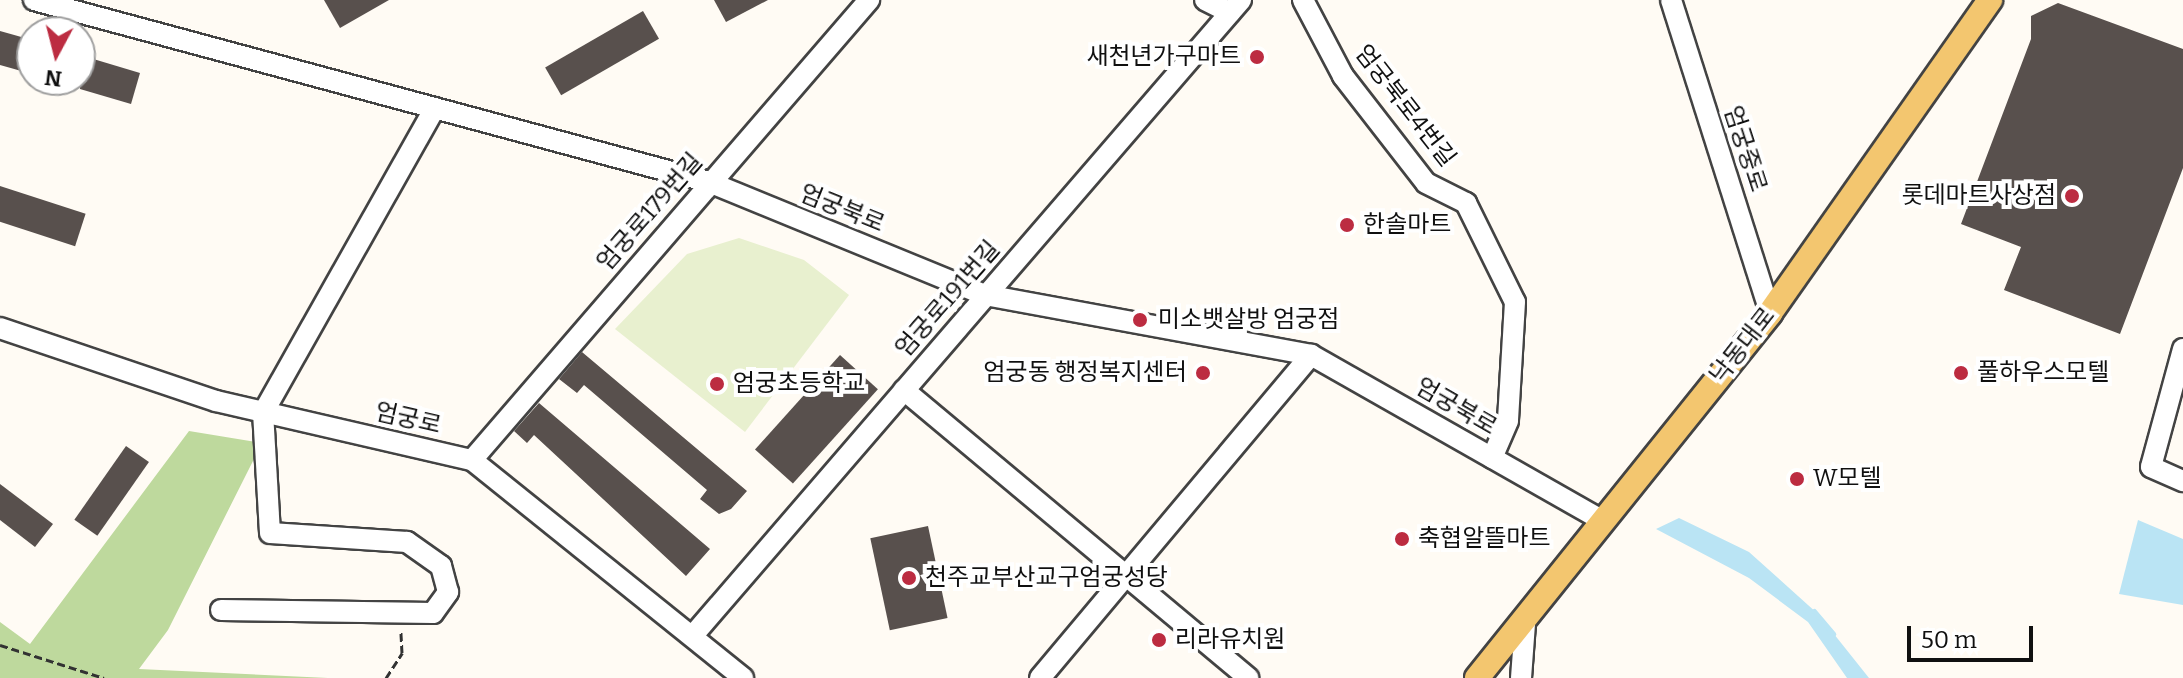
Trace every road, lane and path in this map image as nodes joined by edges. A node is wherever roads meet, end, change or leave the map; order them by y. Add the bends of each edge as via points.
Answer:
1 (34, 0) edge
2 (869, 0) edge
3 (1205, 0) edge
4 (1303, 0) edge
5 (1671, 0) edge
6 (1990, 0) edge
7 (1236, 6) edge
8 (435, 108) junction
9 (709, 182) junction
10 (985, 295) junction
11 (1770, 313) junction
12 (0, 328) edge
13 (2183, 349) edge
14 (1311, 355) junction
15 (904, 390) junction
16 (2176, 393) edge
17 (263, 413) junction
18 (1492, 458) junction
19 (472, 460) junction
20 (2183, 481) edge
21 (1603, 521) junction
22 (1128, 577) junction
23 (221, 610) dead end
24 (366, 613) junction
25 (1525, 624) junction
26 (695, 633) junction
27 (0, 645) edge
28 (104, 678) edge
29 (386, 678) edge
30 (743, 678) edge
31 (1040, 678) edge
32 (1249, 678) edge
33 (1477, 678) edge
34 (1521, 678) edge

1 - 8 street, 엄궁북로
2 - 9 street, 엄궁로179번길
3 - 7 street
4 - 18 street, 엄궁북로4번길 via 1343,76 1426,183 1466,203 1515,302 1508,421
5 - 11 street, 엄궁중로
6 - 11 main road, 낙동대로
7 - 10 street, 엄궁로191번길
8 - 9 street, 엄궁북로
8 - 17 street
9 - 10 street, 엄궁북로
9 - 19 street, 엄궁로179번길
10 - 14 street, 엄궁북로
10 - 15 street, 엄궁로191번길
11 - 21 main road, 낙동대로
12 - 17 street, 엄궁로
13 - 16 street
14 - 18 street, 엄궁북로
14 - 22 street
15 - 22 street
15 - 26 street, 엄궁로191번길
16 - 20 street via 2151,467
17 - 19 street, 엄궁로
17 - 24 street via 270,533 407,542 441,566 448,592 433,613
18 - 21 street, 엄궁북로
19 - 26 street, 엄궁로
21 - 25 main road, 낙동대로
22 - 31 street
22 - 32 street
23 - 24 street
24 - 29 path via 401,633 402,653
25 - 33 main road, 낙동대로
25 - 34 street
26 - 30 street, 엄궁로
27 - 28 path

